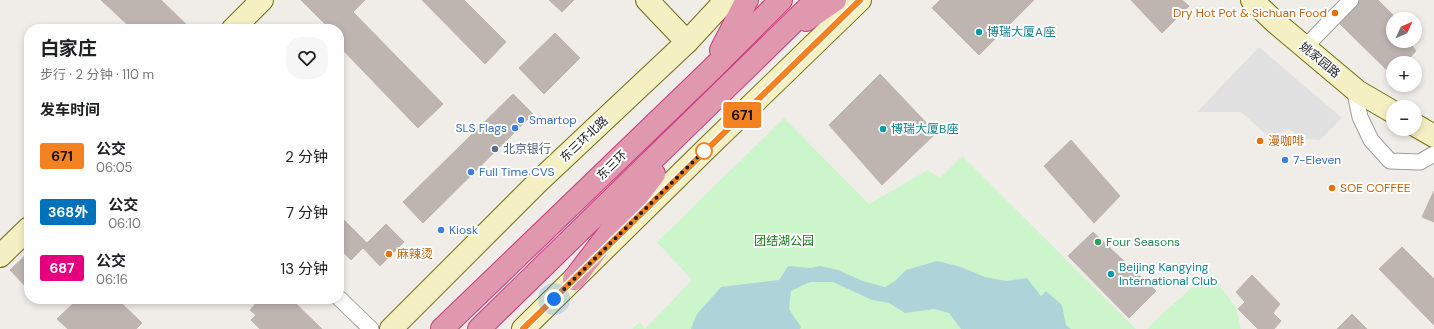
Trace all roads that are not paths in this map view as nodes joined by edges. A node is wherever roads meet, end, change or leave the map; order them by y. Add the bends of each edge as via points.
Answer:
1 (262, 0) edge
2 (647, 0) edge
3 (726, 0) edge
4 (747, 0) edge
5 (781, 0) edge
6 (816, 0) edge
7 (835, 0) edge
8 (860, 0) edge
9 (1252, 0) edge
10 (1351, 0) edge
11 (238, 24) edge
12 (687, 42) junction
13 (772, 43) junction
14 (1305, 47) junction
15 (712, 68) junction
16 (1354, 88) junction
17 (1386, 108) edge
18 (699, 116) junction
19 (1422, 129) edge
20 (1434, 136) edge
21 (1434, 154) edge
22 (24, 233) edge
23 (0, 256) edge
24 (574, 279) junction
25 (344, 303) edge
26 (371, 329) edge
27 (391, 329) edge
28 (442, 329) edge
29 (479, 329) edge
30 (523, 329) edge

1 - 11 street
2 - 12 street
3 - 12 street, 东三环北路
4 - 15 highway
5 - 15 highway, 东三环
6 - 13 highway, 东三环
7 - 13 highway
8 - 24 street
9 - 14 street, 姚家园路
10 - 14 street
12 - 27 street, 东三环北路 via 538,182
13 - 18 highway, 东三环
14 - 16 street, 姚家园路
15 - 28 highway, 东三环
16 - 17 street, 姚家园路
16 - 21 street via 1360,117 1368,134 1390,161 1420,162
18 - 24 highway
18 - 29 highway, 东三环
19 - 20 street
22 - 23 street
24 - 30 street
25 - 26 street

